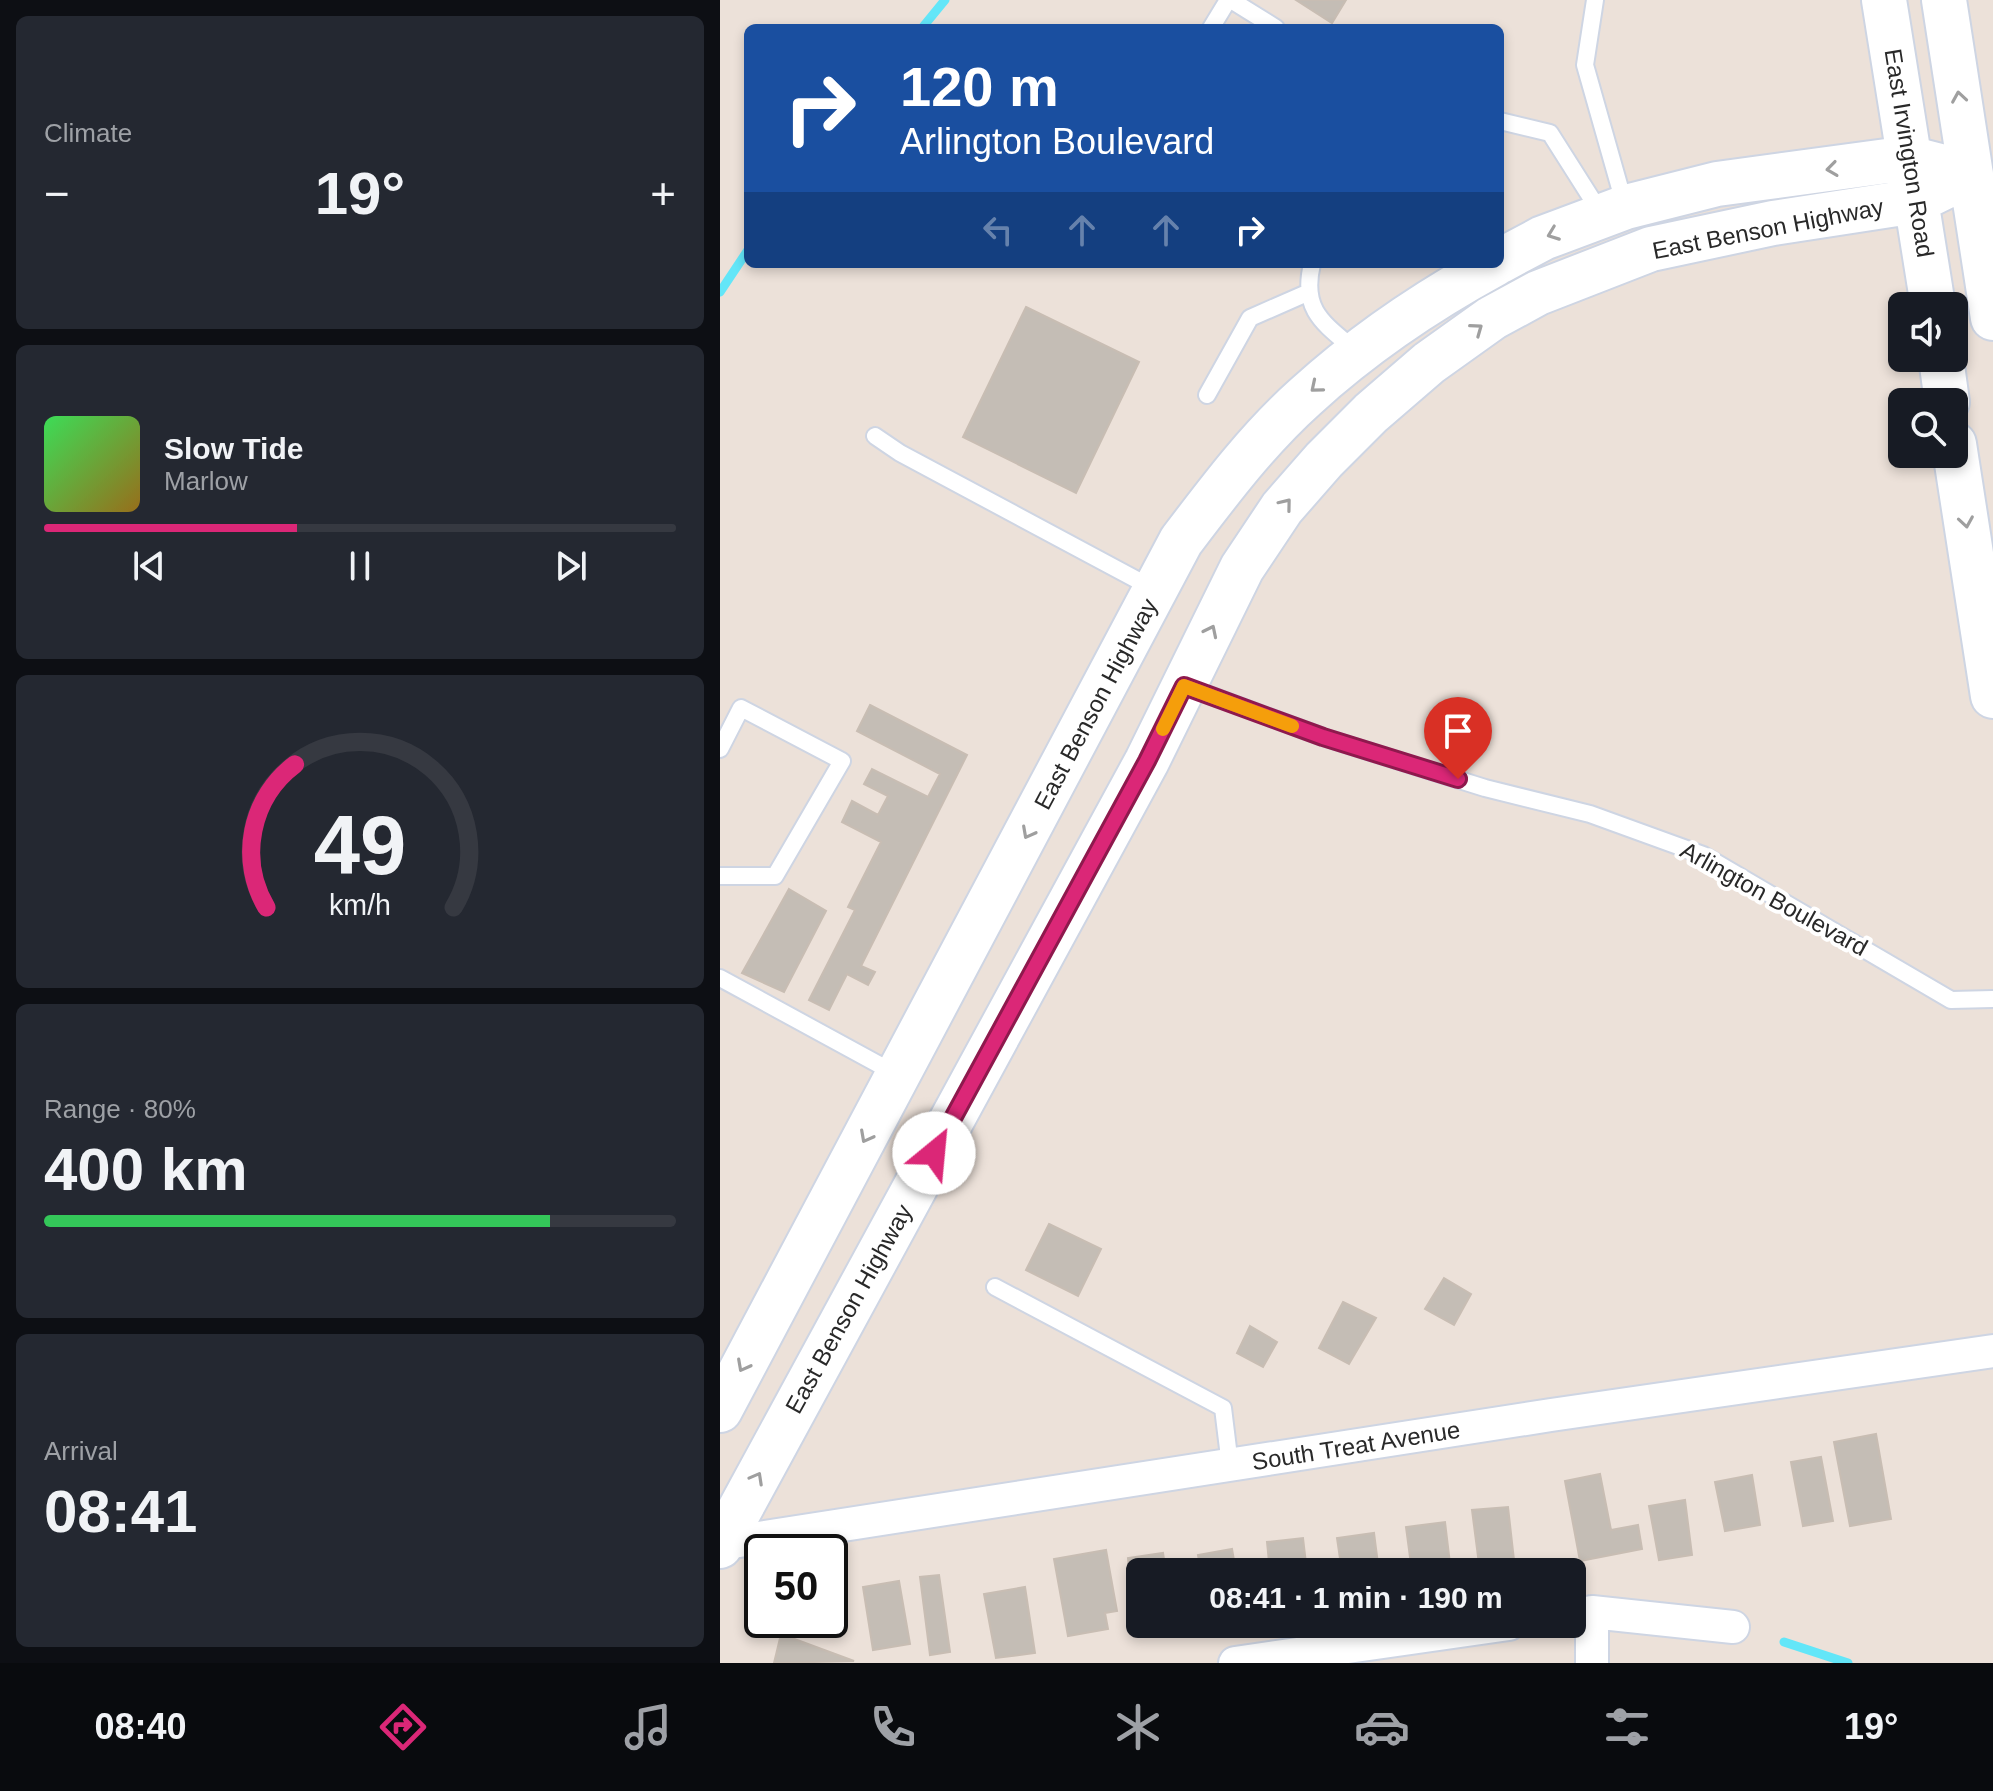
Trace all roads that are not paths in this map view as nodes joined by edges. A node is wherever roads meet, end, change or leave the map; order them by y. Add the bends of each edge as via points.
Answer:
1 (1230, 0) edge
2 (1595, 0) edge
3 (1884, 0) edge
4 (1944, 0) edge
5 (1214, 24) edge
6 (1269, 24) edge
7 (1504, 122) edge
8 (1909, 158) junction
9 (1982, 172) edge
10 (1916, 201) junction
11 (1614, 212) junction
12 (1504, 260) edge
13 (1311, 268) edge
14 (1489, 268) edge
15 (1931, 292) edge
16 (1307, 293) junction
17 (1993, 318) edge
18 (1358, 352) junction
19 (1207, 395) dead end
20 (875, 436) dead end
21 (1958, 468) edge
22 (1156, 590) junction
23 (1184, 686) junction
24 (1993, 696) edge
25 (720, 749) edge
26 (720, 876) edge
27 (720, 978) edge
28 (1993, 999) edge
29 (899, 1075) junction
30 (995, 1287) dead end
31 (1993, 1351) edge
32 (720, 1410) edge
33 (1230, 1465) junction
34 (720, 1545) edge
35 (1586, 1613) edge
36 (1733, 1627) dead end
37 (1586, 1633) edge
38 (1419, 1638) edge
39 (1278, 1660) edge
40 (1235, 1663) edge
41 (1592, 1663) edge

1 - 5 lane
1 - 6 lane
2 - 11 lane via 1585,65
3 - 8 main road, East Irvington Road
9 -> 4 main road
7 - 11 lane via 1550,133
8 - 9 main road, East Benson Highway
8 - 10 main road, East Irvington Road
8 -> 11 main road, East Benson Highway via 1717,184
9 - 10 main road, East Benson Highway
9 - 17 main road
10 - 15 main road, East Irvington Road
23 -> 10 main road, East Benson Highway via 1242,568 1282,508 1371,413 1492,318 1538,293 1651,249
11 -> 12 main road, East Benson Highway via 1543,238
13 - 16 lane
14 - 18 main road, East Benson Highway
16 - 18 lane via 1320,320
16 - 19 lane via 1250,318
18 -> 22 main road, East Benson Highway via 1303,398 1226,483 1181,541
20 - 22 lane
21 -> 24 main road
22 -> 29 main road, East Benson Highway
23 - 28 lane, Arlington Boulevard via 1323,737 1485,788 1590,814 1703,855 1951,1000
34 -> 23 main road, East Benson Highway
25 - 26 lane via 741,708 842,761 775,876
27 - 29 lane
29 -> 32 main road, East Benson Highway
30 - 33 lane via 1223,1408
31 - 33 street, South Treat Avenue
33 - 34 street, South Treat Avenue
35 - 36 street
37 - 41 street
38 - 39 street
39 - 40 street

